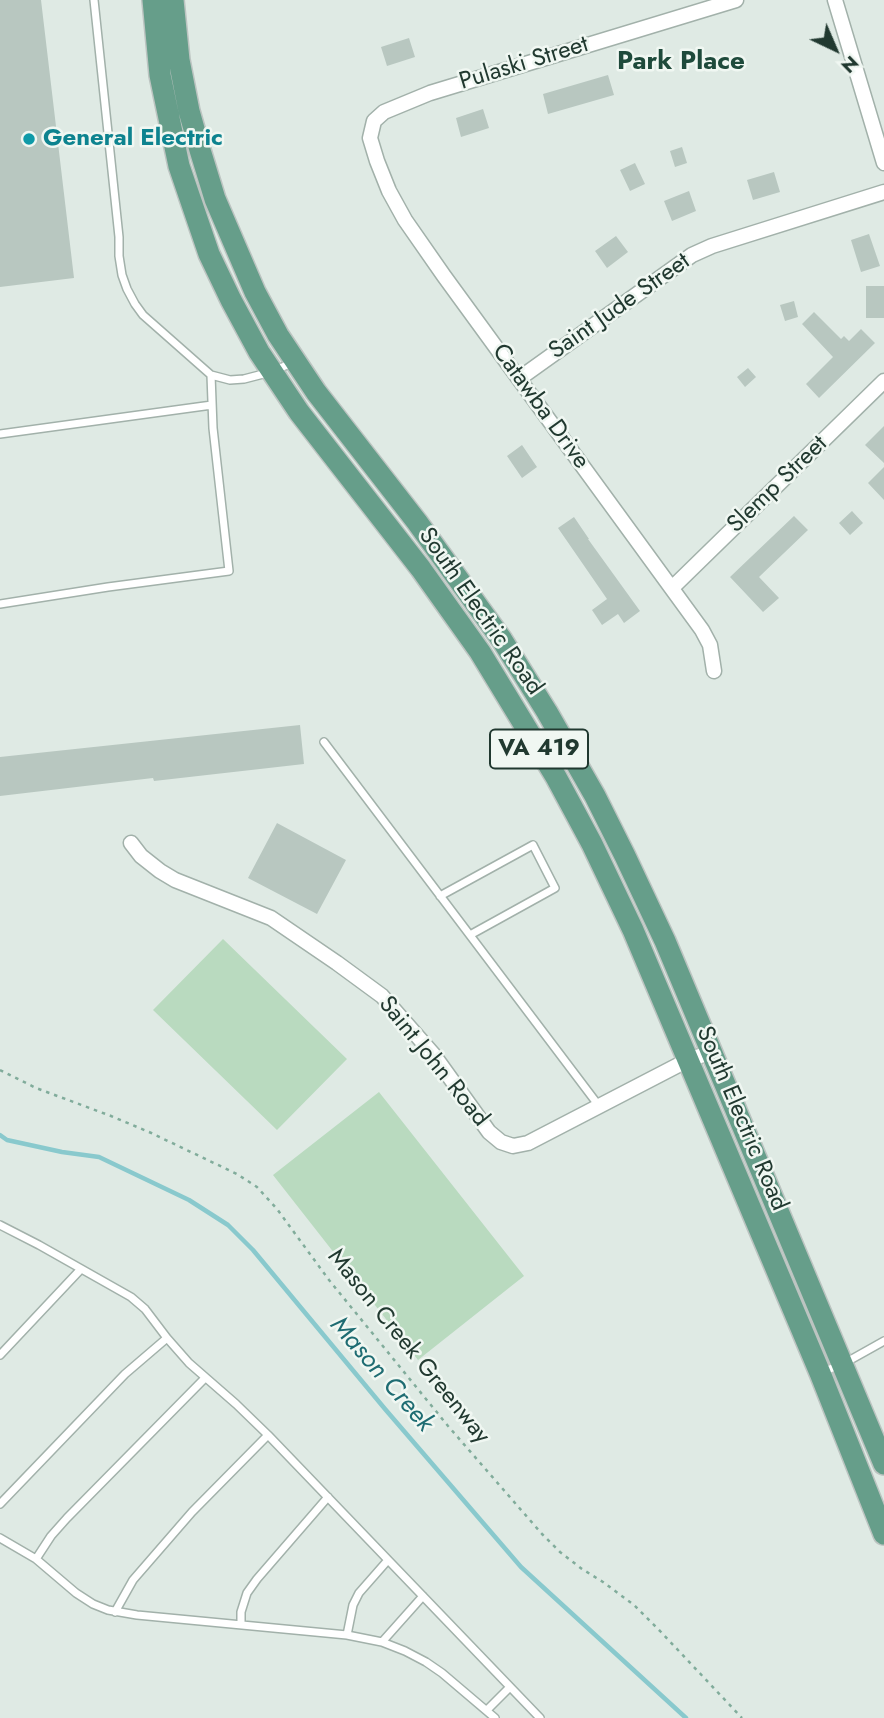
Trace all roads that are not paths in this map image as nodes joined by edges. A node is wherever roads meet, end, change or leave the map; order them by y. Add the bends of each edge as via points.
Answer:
1 (94, 0) edge
2 (153, 0) edge
3 (173, 0) edge
4 (736, 0) edge
5 (835, 0) edge
6 (370, 138) joint
7 (884, 163) edge
8 (884, 192) edge
9 (295, 362) junction
10 (271, 372) junction
11 (211, 375) junction
12 (520, 378) junction
13 (884, 381) edge
14 (212, 405) junction
15 (0, 434) edge
16 (672, 588) junction
17 (0, 604) edge
18 (714, 671) dead end
19 (324, 742) dead end
20 (131, 842) dead end
21 (440, 896) junction
22 (470, 935) junction
23 (712, 1052) junction
24 (688, 1060) junction
25 (599, 1107) junction
26 (0, 1225) edge
27 (81, 1269) junction
28 (167, 1338) junction
29 (884, 1341) edge
30 (0, 1355) edge
31 (843, 1364) junction
32 (820, 1373) junction
33 (205, 1378) junction
34 (268, 1435) junction
35 (884, 1464) edge
36 (328, 1497) junction
37 (0, 1504) edge
38 (884, 1534) edge
39 (0, 1538) edge
40 (36, 1559) junction
41 (388, 1560) junction
42 (424, 1596) junction
43 (115, 1612) junction
44 (241, 1625) junction
45 (347, 1635) junction
46 (382, 1642) junction
47 (510, 1687) junction
48 (487, 1710) junction
49 (495, 1718) edge
50 (540, 1718) edge

1 - 11 lane via 122,275 143,315
2 - 10 main road, South Electric Road / VA 419 via 160,75 179,166 209,254
3 - 9 main road, South Electric Road / VA 419 via 189,111 215,199 255,292
4 - 6 street, Pulaski Street via 430,93 384,112 374,121
5 - 7 street
6 - 12 street, Catawba Drive via 405,220
8 - 12 street, Saint Jude Street via 692,254
9 - 10 lane
9 - 23 main road, South Electric Road / VA 419 via 477,604 547,712 625,856
10 - 11 lane via 230,380
10 - 24 main road, South Electric Road / VA 419 via 421,569 508,696 592,844
11 - 14 lane
12 - 16 street, Catawba Drive
13 - 16 street, Slemp Street
14 - 15 lane
14 - 17 lane via 229,571
16 - 18 street, Catawba Drive via 702,629
19 - 21 lane
20 - 25 street, Saint John Road via 160,871 271,918 382,996 501,1142 513,1146 528,1143
21 - 22 lane
21 - 22 lane via 533,845 555,888
22 - 25 lane
23 - 24 street, Saint John Road
23 - 31 main road, South Electric Road / VA 419
24 - 25 street, Saint John Road
24 - 32 main road, South Electric Road / VA 419
26 - 27 lane
27 - 28 lane via 131,1297
27 - 30 lane
28 - 33 lane
28 - 37 lane via 125,1374
29 - 31 lane
31 - 32 lane
31 - 35 main road, South Electric Road / VA 419
32 - 38 main road, South Electric Road / VA 419
33 - 34 lane
33 - 40 lane via 67,1518
34 - 36 lane
34 - 43 lane via 133,1580
36 - 41 lane
36 - 44 lane via 247,1593
39 - 40 lane
40 - 43 lane via 76,1593
41 - 42 lane
41 - 45 lane via 359,1593
42 - 46 lane
42 - 47 lane
43 - 44 lane
44 - 45 lane
45 - 46 lane
46 - 48 lane via 426,1662
47 - 48 lane
47 - 50 lane
48 - 49 lane

